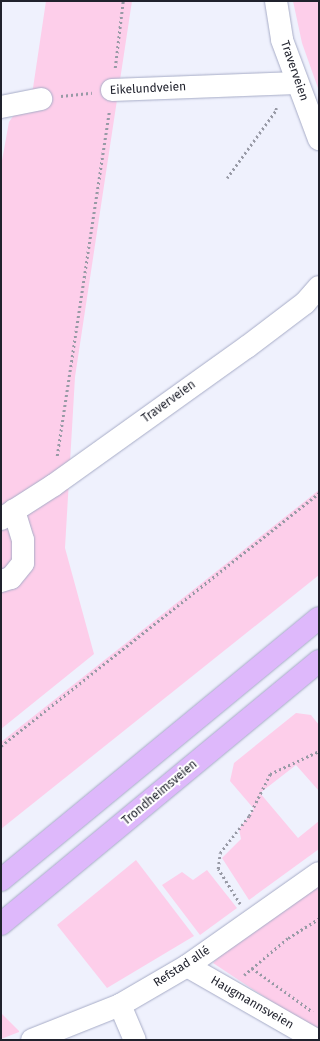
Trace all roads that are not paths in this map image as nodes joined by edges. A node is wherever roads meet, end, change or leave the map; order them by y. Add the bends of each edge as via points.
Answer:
1 (276, 1) edge
2 (297, 83) junction
3 (112, 90) road end
4 (41, 99) road end
5 (1, 107) edge
6 (319, 138) edge
7 (319, 287) edge
8 (7, 514) edge
9 (1, 581) edge
10 (319, 618) edge
11 (319, 661) edge
12 (319, 873) edge
13 (1, 880) edge
14 (1, 924) edge
15 (187, 966) junction
16 (120, 1006) junction
17 (32, 1040) edge
18 (135, 1040) edge
19 (316, 1040) edge

1 - 2 street, Traverveien via 282,40
2 - 3 street, Eikelundveien
2 - 6 street, Traverveien
4 - 5 street
7 - 8 street, Traverveien via 290,314 54,485
8 - 9 street, Traverveien via 23,540 23,563 11,578
10 - 13 highway
11 - 14 highway, Trondheimsveien
12 - 15 street, Refstad allé
15 - 16 street, Refstad allé
15 - 19 street, Haugmannsveien
16 - 17 street, Refstad allé
16 - 18 street

